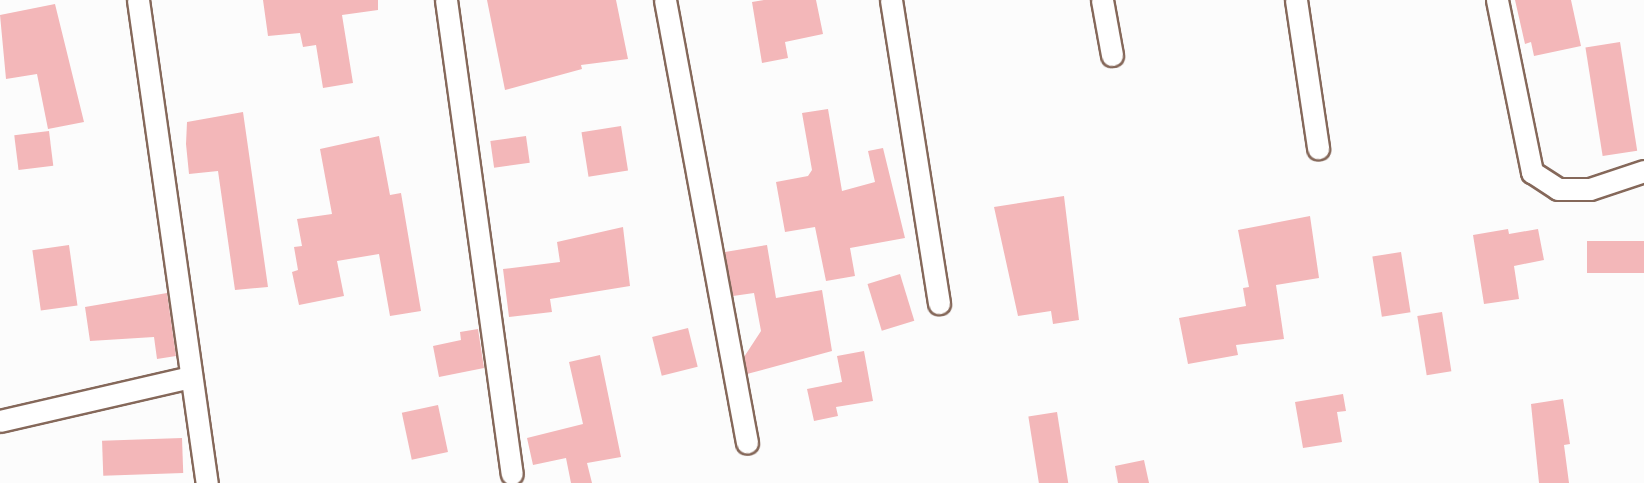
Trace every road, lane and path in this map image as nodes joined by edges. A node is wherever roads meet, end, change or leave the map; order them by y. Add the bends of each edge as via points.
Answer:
1 (138, 0) edge
2 (446, 0) edge
3 (665, 0) edge
4 (891, 0) edge
5 (1102, 0) edge
6 (1296, 0) edge
7 (1497, 0) edge
8 (1112, 55) dead end
9 (1318, 148) dead end
10 (1644, 171) edge
11 (939, 303) dead end
12 (190, 377) junction
13 (0, 421) edge
14 (747, 442) dead end
15 (512, 473) dead end
16 (207, 483) edge

1 - 12 street
2 - 15 street
3 - 14 street
4 - 11 street
5 - 8 street
6 - 9 street
7 - 10 street via 1532,172 1558,189 1590,189
12 - 13 street
12 - 16 street

